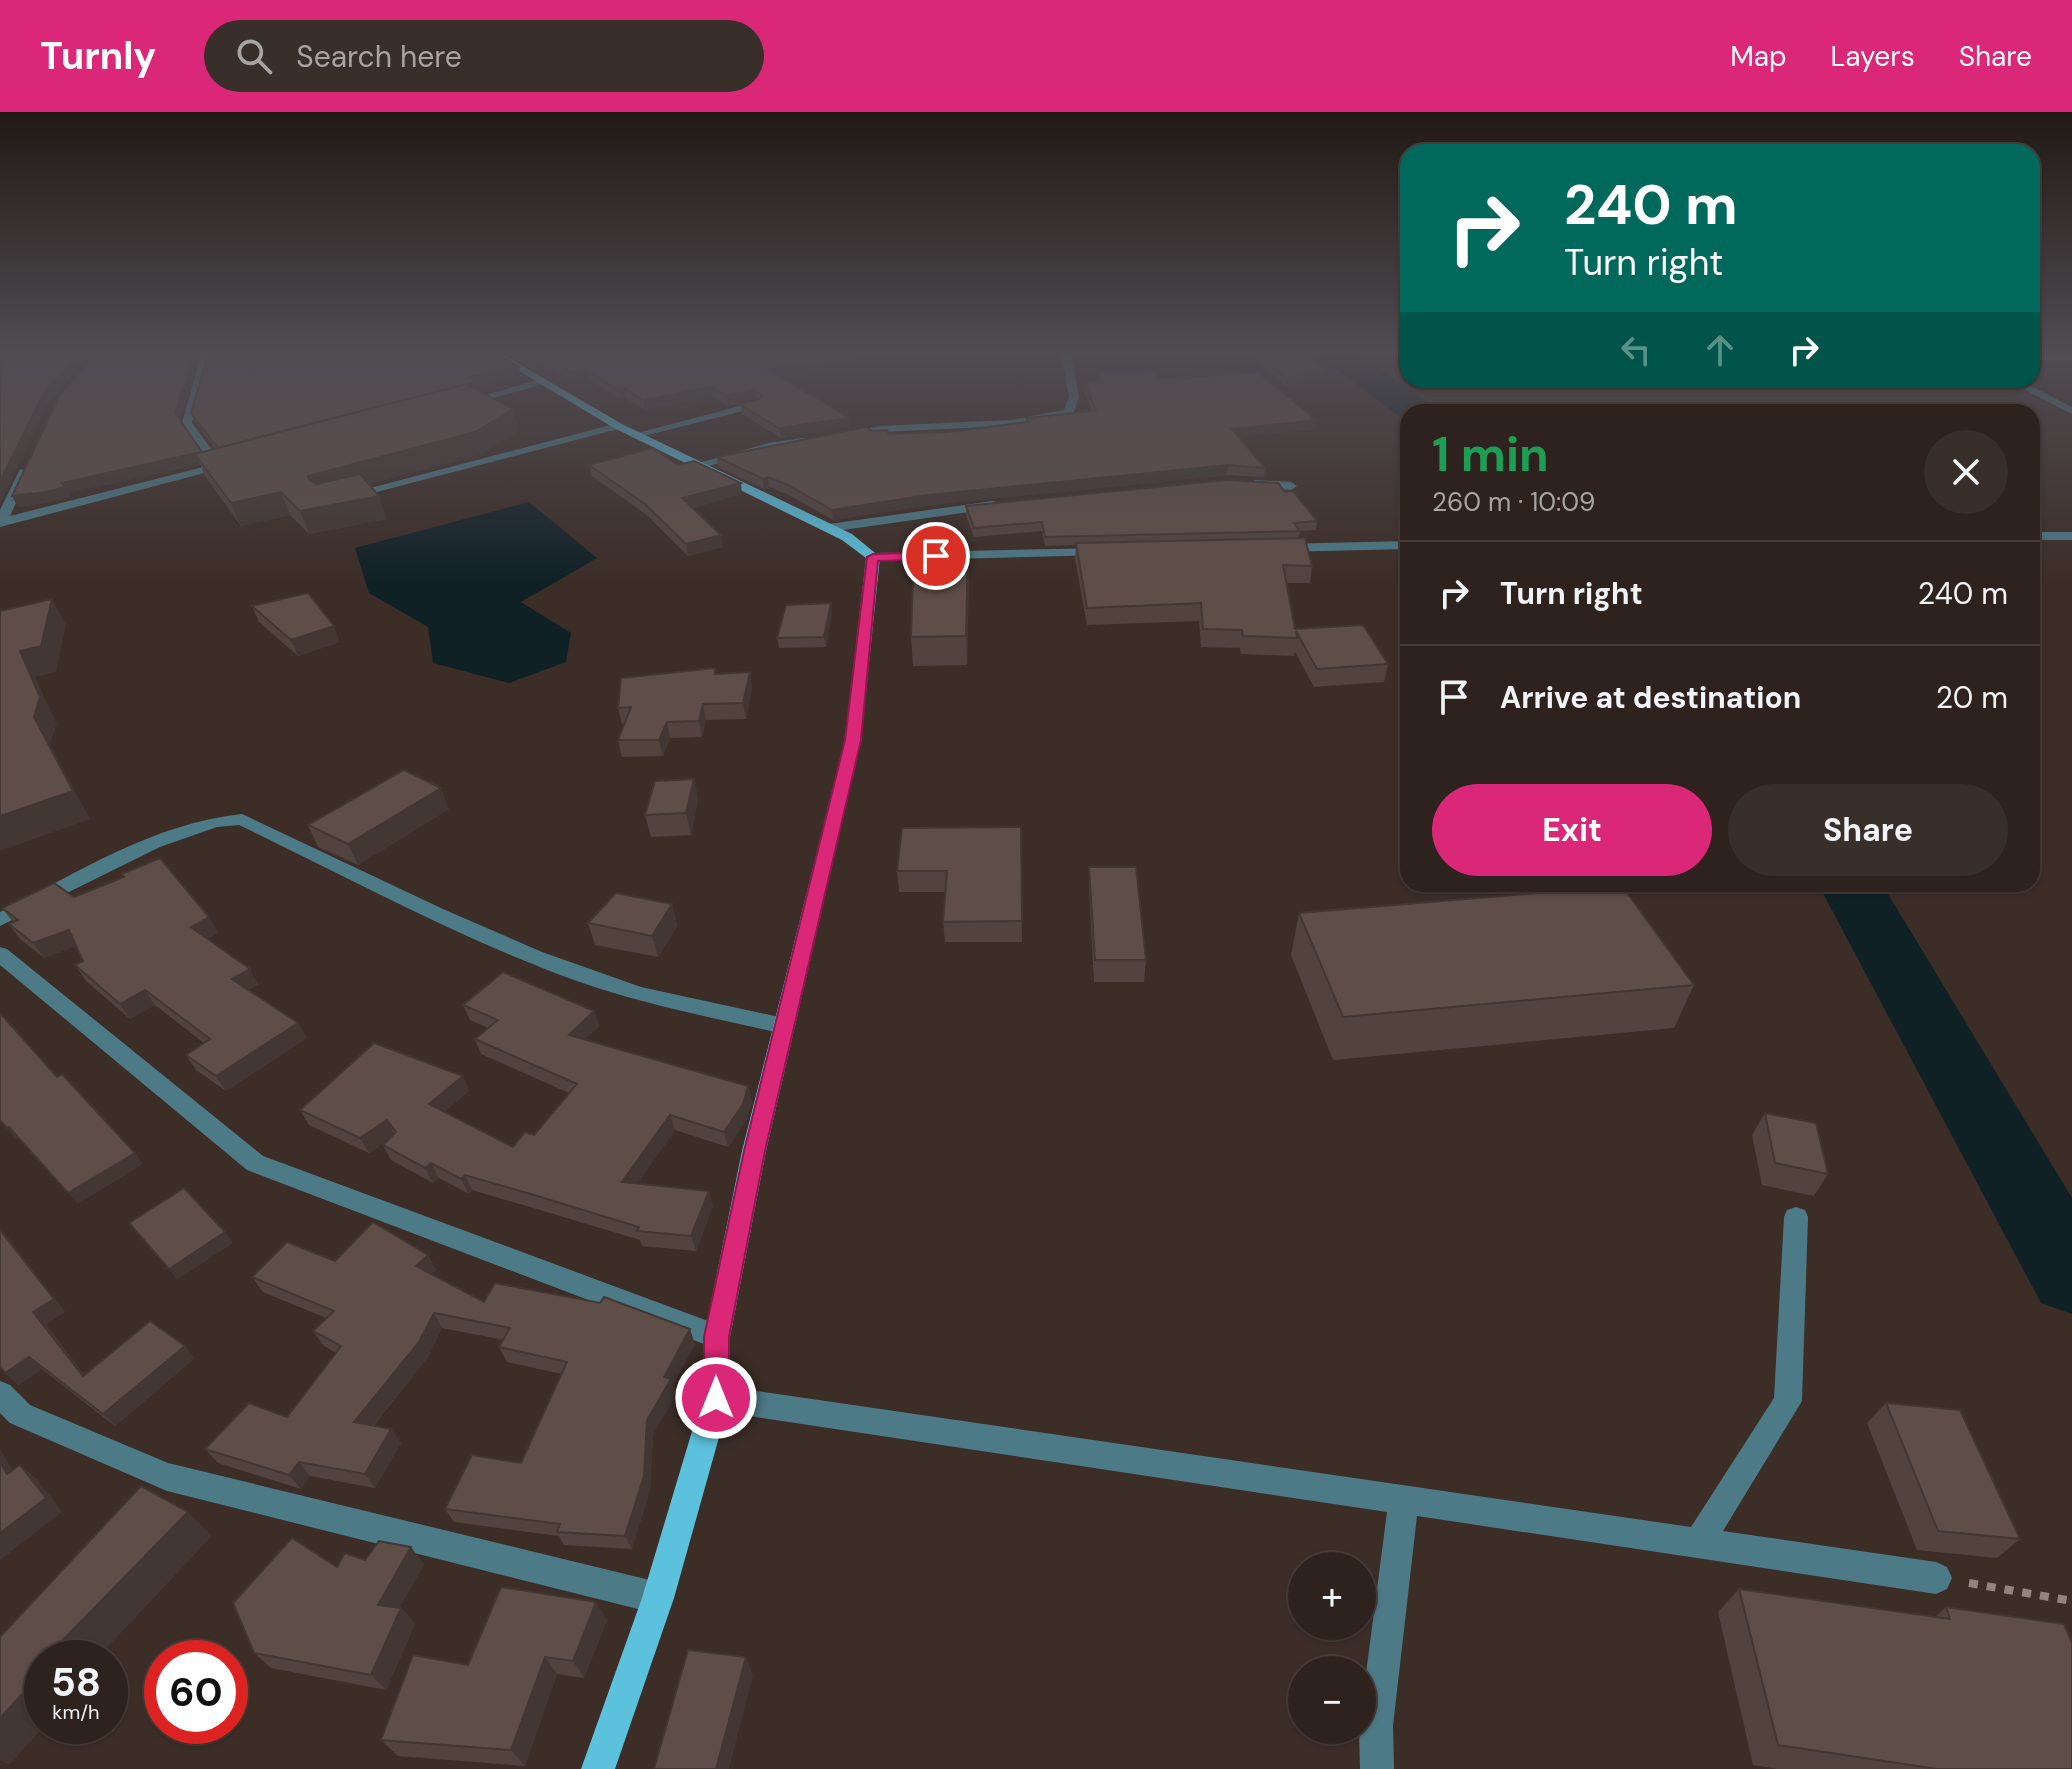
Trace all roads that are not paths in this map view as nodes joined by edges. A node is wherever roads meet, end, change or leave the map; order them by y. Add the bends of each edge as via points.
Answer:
1 (191, 428) edge
2 (624, 428) edge
3 (636, 428) edge
4 (894, 428) edge
5 (627, 430) junction
6 (838, 436) edge
7 (810, 440) edge
8 (32, 455) edge
9 (233, 462) edge
10 (698, 465) junction
11 (218, 466) junction
12 (1240, 483) edge
13 (1291, 486) dead end
14 (338, 497) edge
15 (1007, 504) edge
16 (0, 522) edge
17 (829, 528) junction
18 (2040, 536) edge
19 (2072, 536) edge
20 (1400, 545) edge
21 (1266, 548) edge
22 (1109, 552) edge
23 (873, 557) junction
24 (0, 920) edge
25 (0, 954) edge
26 (784, 1026) junction
27 (1796, 1217) dead end
28 (717, 1337) junction
29 (0, 1394) edge
30 (716, 1398) junction
31 (1404, 1499) junction
32 (1698, 1543) junction
33 (1936, 1578) road end
34 (658, 1598) junction
35 (598, 1769) edge
36 (1377, 1769) edge

1 - 11 street
2 - 5 main road
3 - 5 street
4 - 6 street
5 - 10 main road
5 - 14 street
7 - 10 street
8 - 16 street
9 - 11 street
10 - 17 main road
11 - 16 street
12 - 13 street
15 - 17 street
17 - 23 main road
18 - 19 street
20 - 21 street
22 - 23 street
23 - 26 main road via 853,740
24 - 26 street via 187,830 225,818 242,819 421,909 523,952 636,993
25 - 28 street via 255,1163
26 - 28 main road
27 - 32 street via 1788,1401
28 - 30 main road
29 - 34 street via 20,1414 167,1477
30 - 31 street
30 - 34 main road
31 - 32 street
31 - 36 street via 1376,1726
32 - 33 street
34 - 35 main road

